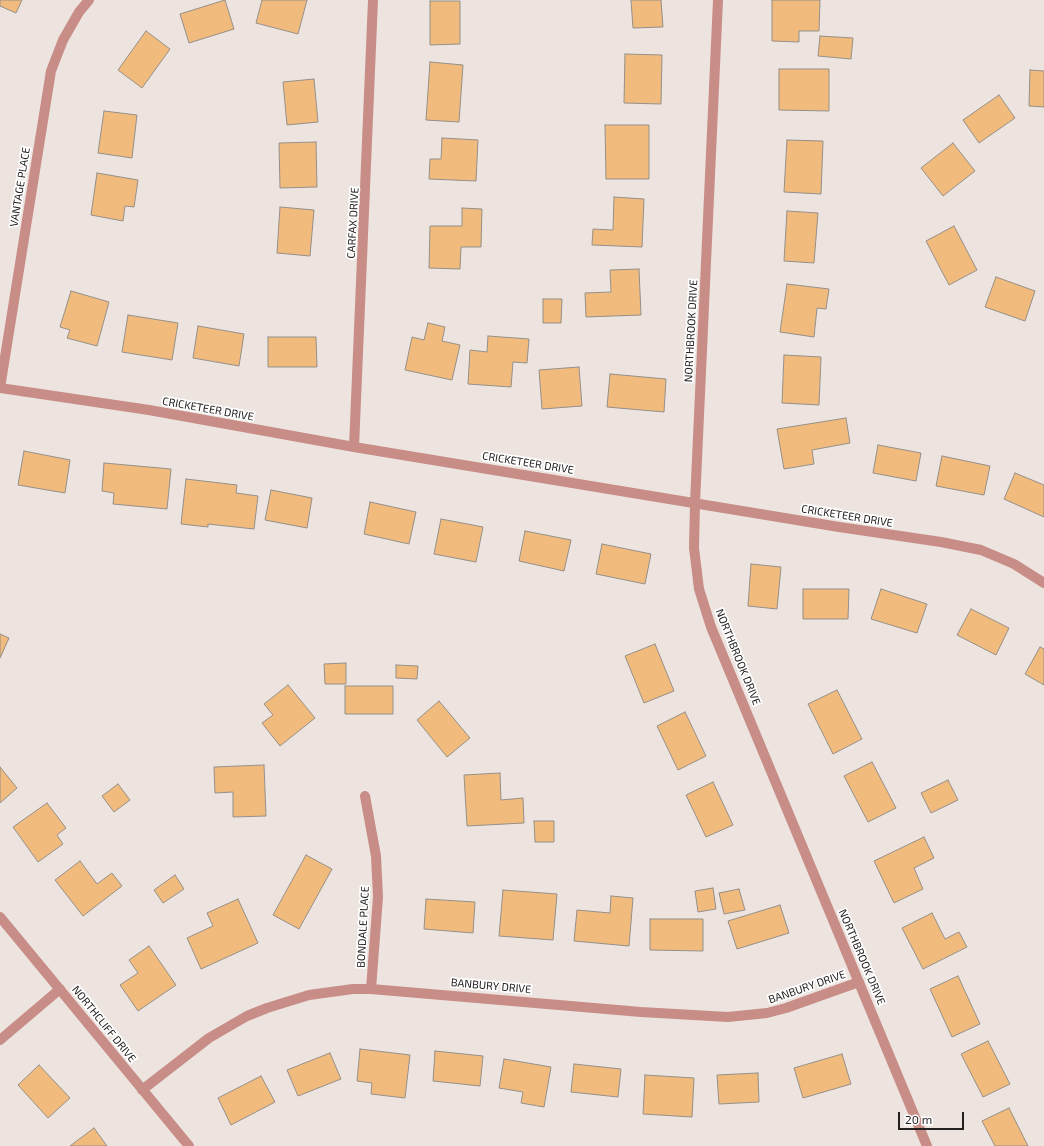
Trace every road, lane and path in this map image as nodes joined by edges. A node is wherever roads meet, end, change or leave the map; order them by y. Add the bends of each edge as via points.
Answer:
1 (89, 0) edge
2 (373, 0) edge
3 (718, 0) edge
4 (0, 388) edge
5 (354, 446) junction
6 (695, 503) junction
7 (1044, 583) edge
8 (365, 796) dead end
9 (0, 917) edge
10 (859, 982) junction
11 (60, 989) junction
12 (372, 989) junction
13 (0, 1040) edge
14 (142, 1090) junction
15 (189, 1146) edge
16 (927, 1146) edge

1 - 4 street, VANTAGE PLACE via 63,40 51,71
2 - 5 street, CARFAX DRIVE
3 - 6 street, NORTHBROOK DRIVE
4 - 5 street, CRICKETEER DRIVE via 149,410
5 - 6 street, CRICKETEER DRIVE
6 - 7 street, CRICKETEER DRIVE via 981,550 1014,564
6 - 10 street, NORTHBROOK DRIVE via 694,548 700,589 711,627
8 - 12 street, BONDALE PLACE via 376,856 378,897
9 - 11 street, NORTHCLIFF DRIVE
10 - 12 street, BANBURY DRIVE via 786,1008 767,1013 728,1017
10 - 16 street, NORTHBROOK DRIVE
11 - 13 street
11 - 14 street, NORTHCLIFF DRIVE
12 - 14 street, BANBURY DRIVE via 353,989 309,996 247,1016 210,1038
14 - 15 street, NORTHCLIFF DRIVE

